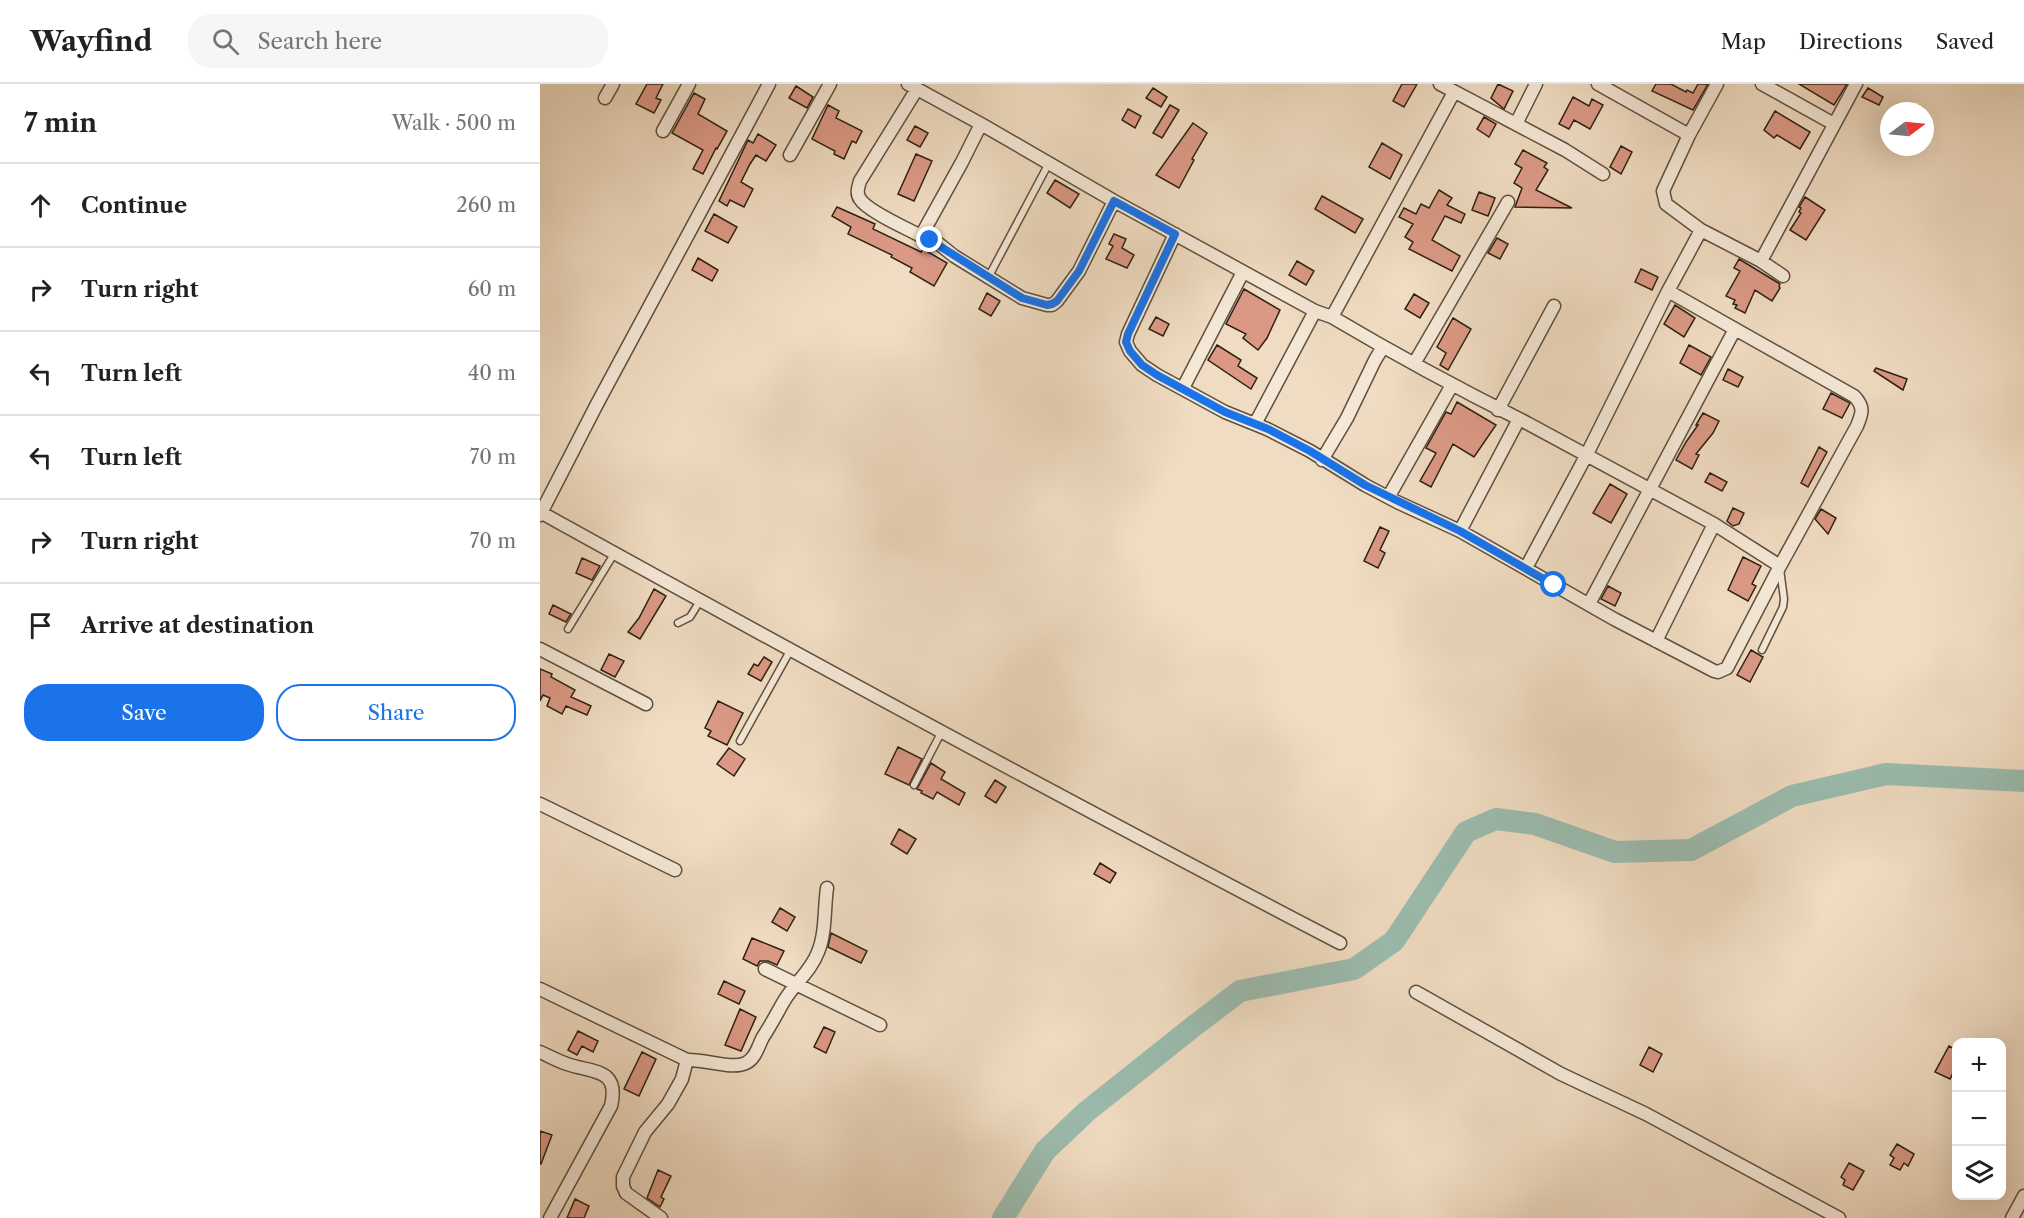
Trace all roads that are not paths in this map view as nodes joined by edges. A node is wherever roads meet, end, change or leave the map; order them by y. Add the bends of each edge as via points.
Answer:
1 (613, 84) edge
2 (689, 84) edge
3 (770, 84) edge
4 (831, 84) edge
5 (1440, 84) edge
6 (1536, 84) edge
7 (1598, 84) edge
8 (1717, 84) edge
9 (1762, 84) edge
10 (1856, 84) edge
11 (912, 86) edge
12 (1454, 92) junction
13 (605, 98) dead end
14 (981, 124) junction
15 (1516, 124) junction
16 (1834, 124) junction
17 (663, 131) dead end
18 (1689, 135) junction
19 (790, 156) dead end
20 (1049, 163) junction
21 (1603, 174) dead end
22 (1114, 201) junction
23 (1508, 202) dead end
24 (1701, 230) junction
25 (1175, 234) junction
26 (921, 236) junction
27 (1761, 261) junction
28 (1243, 272) junction
29 (989, 276) junction
30 (1784, 276) dead end
31 (1668, 291) junction
32 (1554, 306) dead end
33 (1315, 311) junction
34 (1332, 317) junction
35 (1735, 329) junction
36 (1383, 347) junction
37 (1414, 362) junction
38 (1452, 385) junction
39 (1183, 388) junction
40 (1498, 410) junction
41 (1519, 418) junction
42 (1255, 424) junction
43 (1587, 456) junction
44 (1322, 460) junction
45 (1649, 489) junction
46 (1389, 496) junction
47 (540, 514) edge
48 (1714, 524) junction
49 (1460, 531) junction
50 (614, 554) junction
51 (1780, 566) junction
52 (1527, 568) junction
53 (700, 601) junction
54 (1589, 604) junction
55 (678, 623) dead end
56 (568, 629) dead end
57 (1656, 641) junction
58 (540, 650) edge
59 (1762, 650) dead end
60 (790, 651) junction
61 (646, 704) dead end
62 (941, 733) junction
63 (740, 741) dead end
64 (914, 785) dead end
65 (540, 804) edge
66 (675, 870) dead end
67 (827, 888) dead end
68 (1340, 943) dead end
69 (765, 969) dead end
70 (798, 984) junction
71 (540, 989) edge
72 (1416, 992) dead end
73 (880, 1025) dead end
74 (540, 1052) edge
75 (687, 1060) junction
76 (2024, 1196) edge
77 (550, 1218) edge
78 (661, 1218) edge
79 (1839, 1218) edge
80 (2012, 1218) edge

1 - 13 street
2 - 17 street
3 - 47 street
4 - 19 street
5 - 12 street
6 - 15 street
7 - 18 street
8 - 18 street
9 - 16 street
10 - 16 street
11 - 14 street
11 - 26 street via 857,191 862,202
12 - 15 street
12 - 34 street
14 - 20 street
14 - 26 street
15 - 21 street
16 - 27 street
18 - 24 street via 1663,195 1666,204
20 - 22 street
20 - 29 lane
22 - 25 street
22 - 29 street via 1079,271 1057,301 1047,305 1022,298
23 - 37 street
24 - 27 street
24 - 31 street
25 - 28 street
25 - 39 street via 1126,342 1142,365
26 - 29 street
27 - 30 street
28 - 33 street
28 - 39 street
31 - 35 street
31 - 43 street
32 - 40 street
33 - 34 street
33 - 42 street
34 - 36 street
35 - 45 street
35 - 51 street via 1854,396 1862,406 1857,426
36 - 37 street
36 - 44 street
37 - 38 street
38 - 40 street
38 - 46 street
39 - 42 street
40 - 41 street
41 - 43 street
41 - 49 street
42 - 44 street
43 - 45 street
43 - 52 street
44 - 46 street
45 - 48 street
45 - 54 street
46 - 49 street
47 - 50 street
48 - 51 street
48 - 57 street
49 - 52 street
50 - 53 street
50 - 56 lane
51 - 57 street via 1727,668 1714,671
51 - 59 lane via 1783,607
52 - 54 street
53 - 55 lane via 690,617
53 - 60 street
54 - 57 street
58 - 61 street
60 - 62 street
60 - 63 lane
62 - 64 lane
62 - 68 street
65 - 66 street
67 - 70 street via 818,954
69 - 70 street
70 - 73 street
70 - 75 street via 749,1062 734,1066
71 - 75 street
72 - 79 street via 1561,1074 1646,1114
74 - 77 street via 565,1064 600,1072 611,1082 613,1096
75 - 78 street via 682,1079 645,1132 623,1177 626,1193
76 - 80 street

